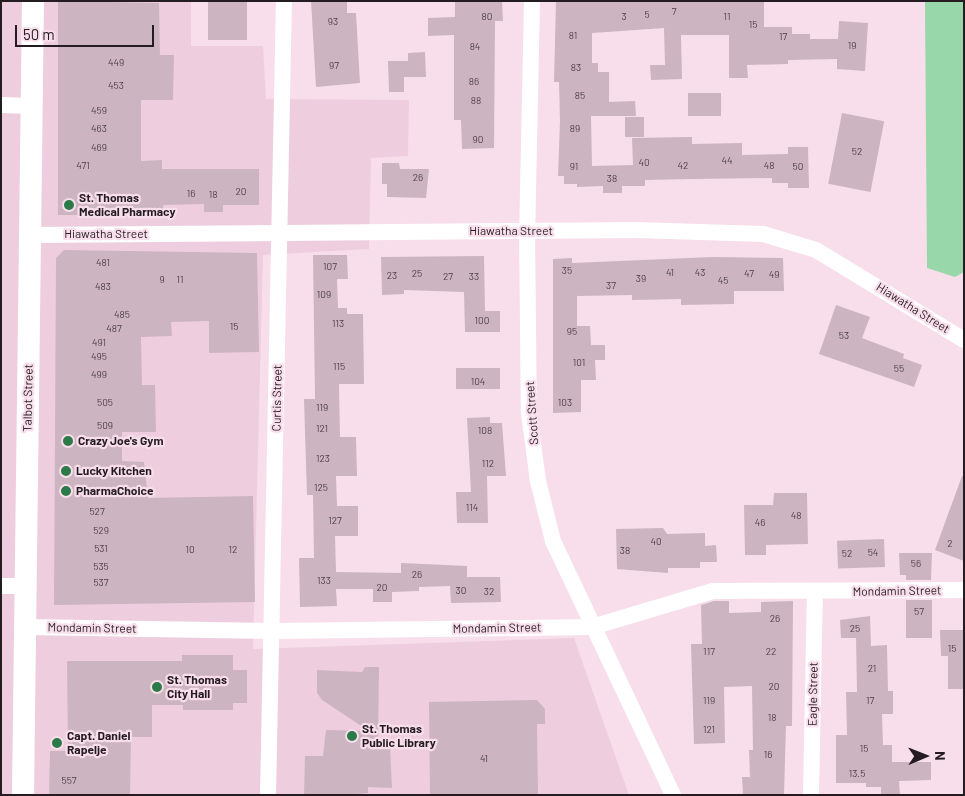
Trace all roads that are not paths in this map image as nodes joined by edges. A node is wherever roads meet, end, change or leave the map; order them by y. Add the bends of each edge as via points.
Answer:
1 (33, 1) edge
2 (284, 1) edge
3 (532, 1) edge
4 (1, 105) edge
5 (32, 106) junction
6 (527, 230) junction
7 (279, 233) junction
8 (31, 235) junction
9 (964, 340) edge
10 (1, 586) edge
11 (26, 586) junction
12 (964, 590) edge
13 (815, 593) junction
14 (25, 627) junction
15 (592, 627) junction
16 (274, 631) junction
17 (23, 795) edge
18 (268, 795) edge
19 (673, 795) edge
20 (811, 795) edge

1 - 5 main road, Talbot Street
2 - 7 street, Curtis Street
3 - 6 street, Scott Street
4 - 5 street
5 - 8 main road, Talbot Street
6 - 7 street, Hiawatha Street
6 - 9 street, Hiawatha Street via 720,232 777,237 816,250
6 - 15 street, Scott Street via 530,414 538,481 553,541 575,582
7 - 8 street, Hiawatha Street
7 - 16 street, Curtis Street
8 - 11 main road, Talbot Street
10 - 11 street
11 - 14 main road, Talbot Street
12 - 13 street, Mondamin Street
13 - 15 street, Mondamin Street via 713,591
13 - 20 street, Eagle Street
14 - 16 street, Mondamin Street
14 - 17 main road, Talbot Street
15 - 16 street, Mondamin Street
15 - 19 street, Scott Street
16 - 18 street, Curtis Street

